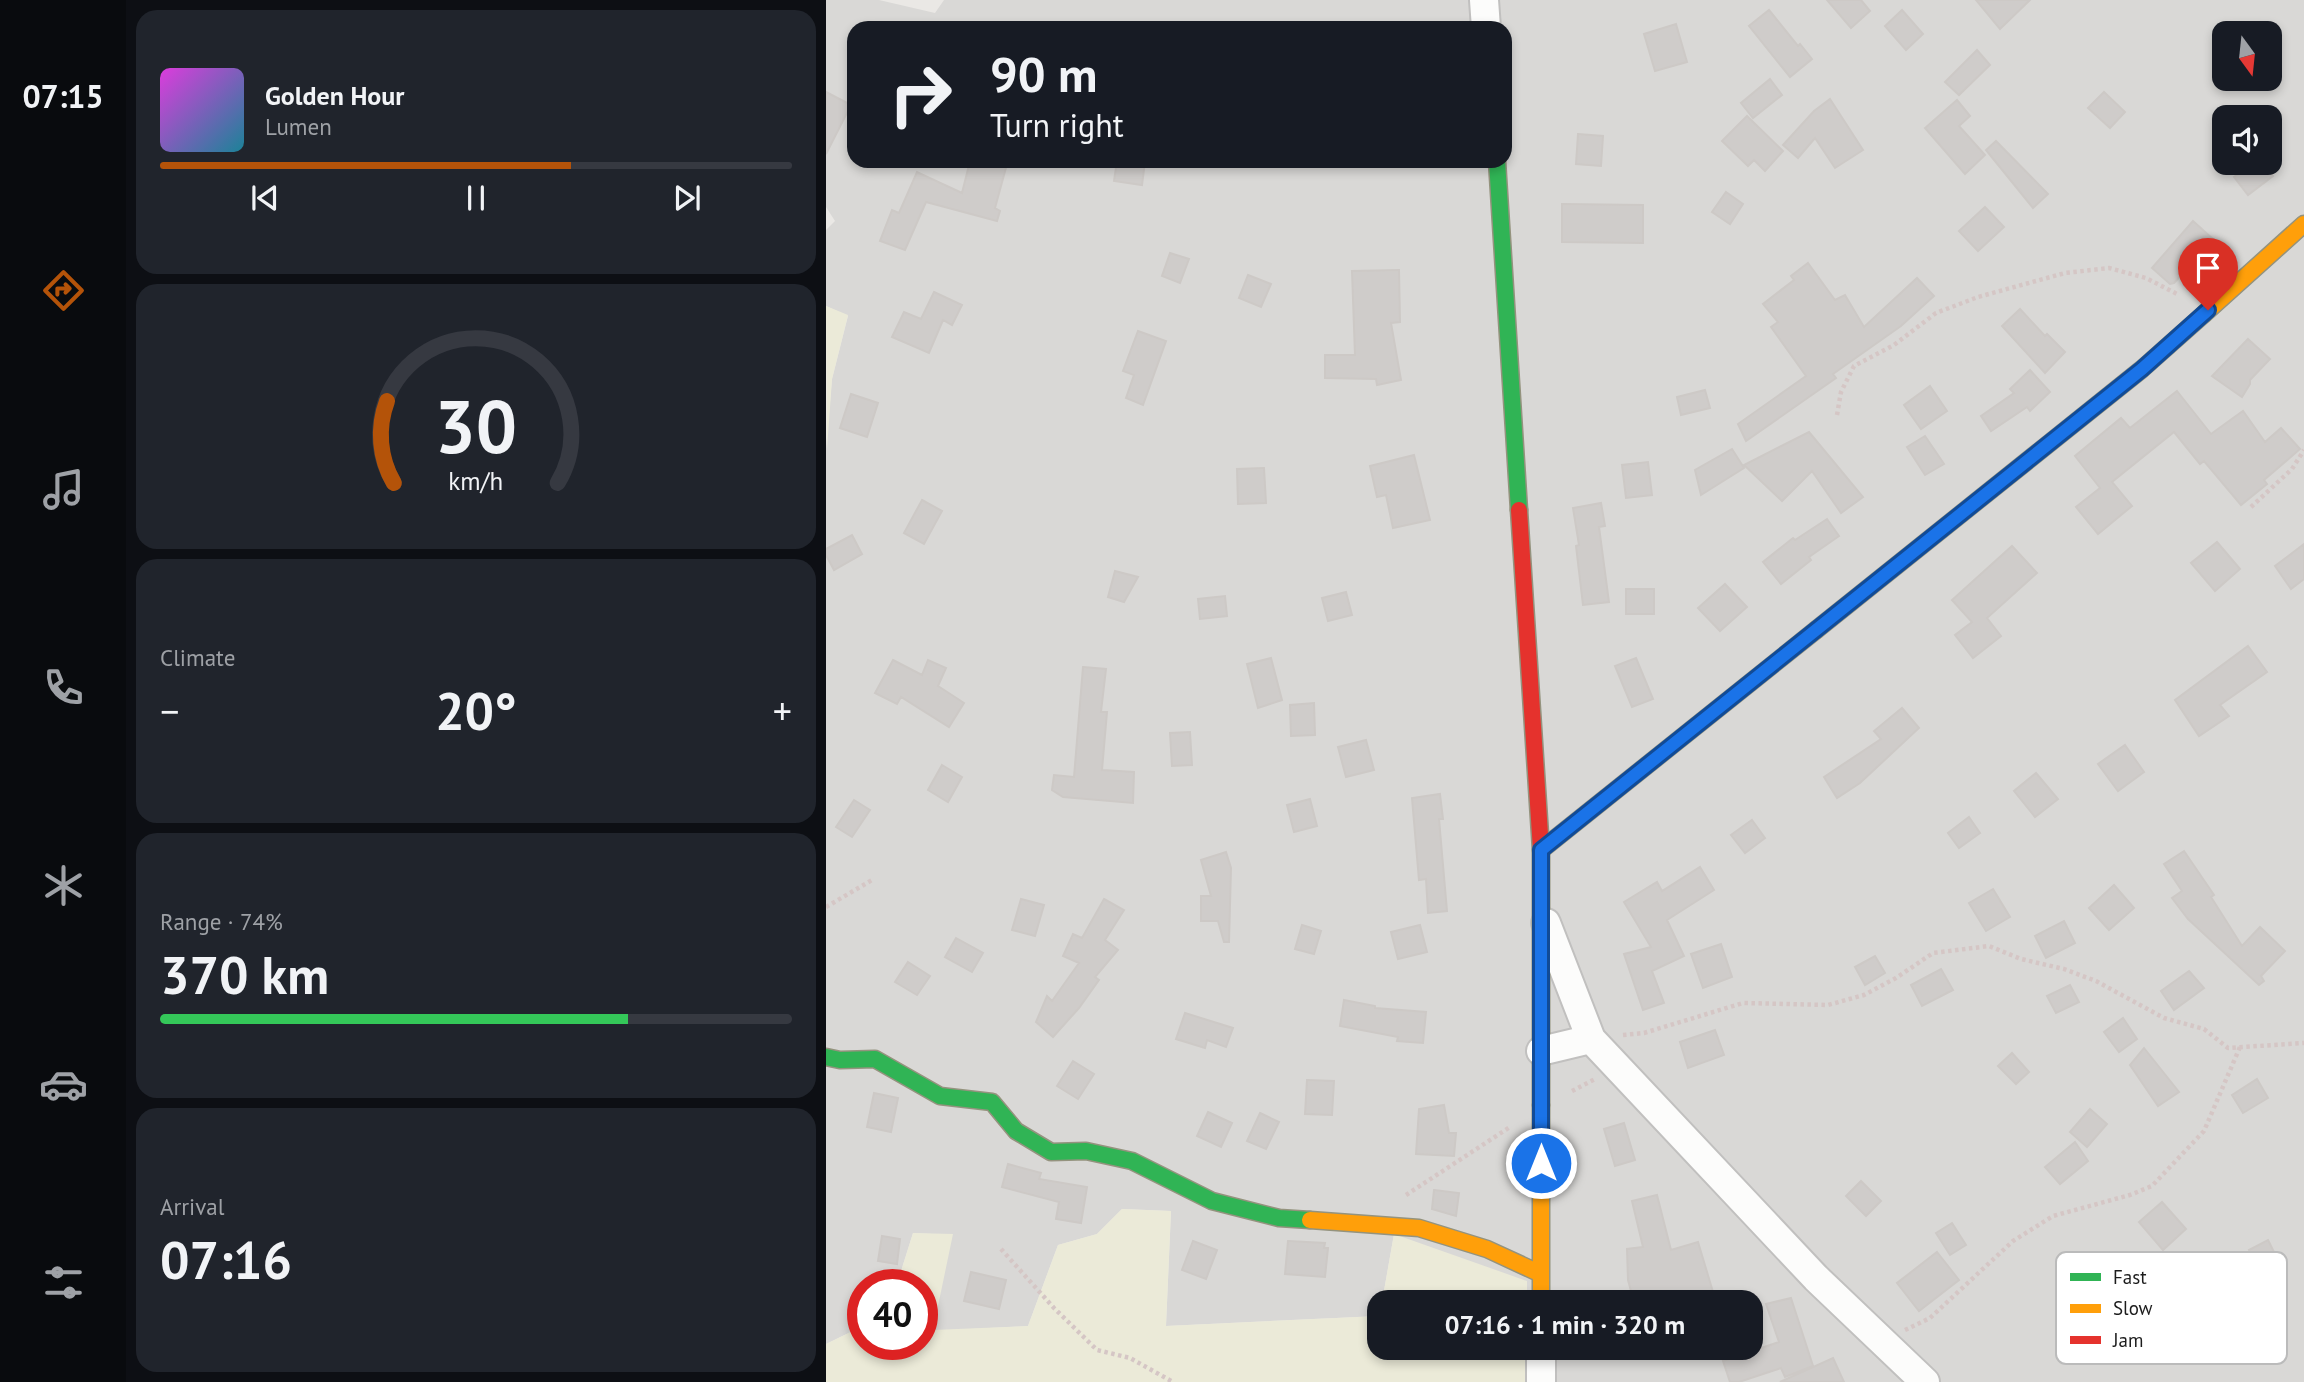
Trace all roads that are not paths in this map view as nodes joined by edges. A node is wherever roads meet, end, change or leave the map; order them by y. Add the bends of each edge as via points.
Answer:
1 (1484, 0) edge
2 (1486, 21) edge
3 (1497, 168) edge
4 (2304, 224) edge
5 (1541, 850) junction
6 (1541, 910) junction
7 (1591, 1039) junction
8 (1541, 1051) junction
9 (826, 1057) edge
10 (1541, 1274) junction
11 (1541, 1290) edge
12 (1541, 1360) edge
13 (1541, 1382) edge
14 (1925, 1382) edge

1 - 2 street
3 - 5 street
4 - 5 street via 2142,369
5 - 6 street
6 - 7 street
6 - 8 street
7 - 8 street
7 - 14 street via 1816,1278
8 - 10 street
9 - 10 street via 875,1059 940,1096 992,1102 1016,1130 1051,1152 1086,1151 1132,1161 1213,1201 1279,1218 1419,1228 1487,1249
10 - 11 street
12 - 13 street

